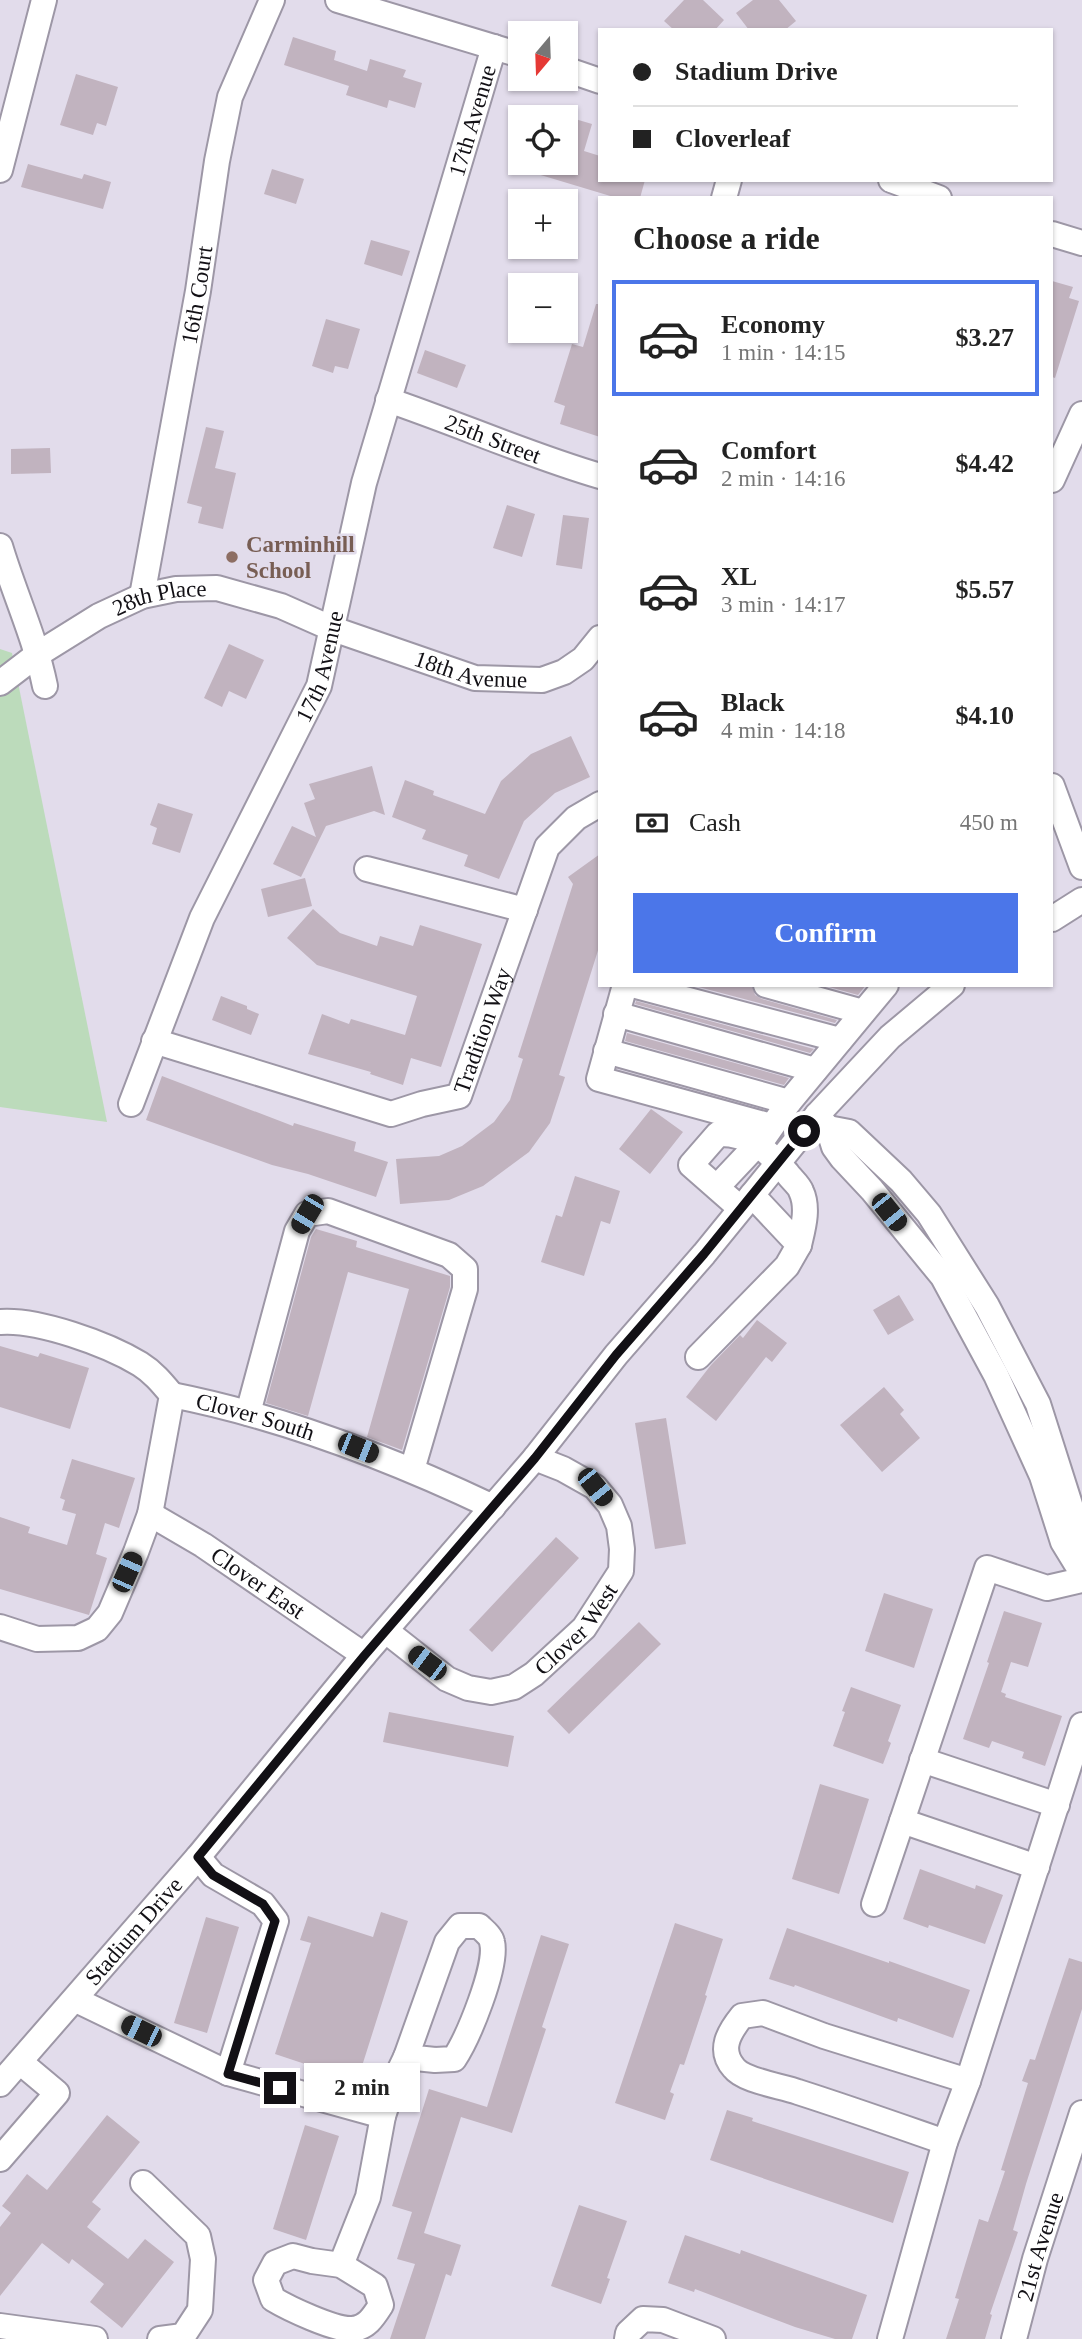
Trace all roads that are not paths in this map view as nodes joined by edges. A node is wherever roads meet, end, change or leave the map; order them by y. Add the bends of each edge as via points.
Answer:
1 (44, 0) edge
2 (272, 0) edge
3 (338, 0) edge
4 (494, 47) junction
5 (508, 51) edge
6 (578, 73) edge
7 (598, 80) edge
8 (0, 170) edge
9 (896, 182) edge
10 (934, 196) edge
11 (1053, 234) edge
12 (1082, 243) edge
13 (388, 401) junction
14 (1082, 414) edge
15 (598, 475) edge
16 (1053, 478) edge
17 (0, 546) edge
18 (142, 597) junction
19 (333, 629) junction
20 (598, 640) edge
21 (38, 654) junction
22 (0, 683) edge
23 (45, 686) dead end
24 (1053, 789) edge
25 (598, 805) edge
26 (1082, 867) edge
27 (367, 869) dead end
28 (1082, 900) edge
29 (525, 910) junction
30 (1053, 918) edge
31 (624, 987) edge
32 (640, 987) edge
33 (773, 987) edge
34 (884, 987) edge
35 (950, 987) edge
36 (863, 1012) junction
37 (617, 1014) junction
38 (840, 1040) junction
39 (154, 1041) junction
40 (606, 1051) junction
41 (815, 1070) junction
42 (789, 1102) junction
43 (131, 1104) dead end
44 (823, 1121) junction
45 (765, 1135) junction
46 (778, 1163) junction
47 (718, 1187) junction
48 (746, 1201) junction
49 (799, 1245) junction
50 (0, 1322) edge
51 (698, 1357) dead end
52 (172, 1395) junction
53 (248, 1413) junction
54 (535, 1458) junction
55 (412, 1470) junction
56 (493, 1507) junction
57 (150, 1514) junction
58 (1082, 1550) edge
59 (1082, 1573) edge
60 (1082, 1580) edge
61 (0, 1627) edge
62 (386, 1631) junction
63 (364, 1656) junction
64 (1082, 1725) edge
65 (922, 1760) junction
66 (1057, 1805) junction
67 (902, 1821) junction
68 (198, 1857) junction
69 (1037, 1867) junction
70 (874, 1904) dead end
71 (76, 2000) junction
72 (407, 2057) junction
73 (20, 2062) junction
74 (228, 2074) junction
75 (968, 2081) junction
76 (0, 2084) edge
77 (1082, 2113) edge
78 (383, 2116) junction
79 (946, 2142) junction
80 (0, 2159) edge
81 (143, 2183) dead end
82 (341, 2265) dead end
83 (0, 2326) edge
84 (95, 2339) edge
85 (160, 2339) edge
86 (627, 2339) edge
87 (713, 2339) edge
88 (890, 2339) edge
89 (1014, 2339) edge

1 - 8 street
2 - 18 street, 16th Court via 230,97
3 - 4 street
4 - 5 street
4 - 13 street, 17th Avenue
6 - 7 street
9 - 10 street
11 - 12 street
13 - 15 street, 25th Street
13 - 19 street, 17th Avenue via 364,483
14 - 16 street
17 - 21 street
18 - 19 street, 28th Place via 176,589 217,588 281,606
18 - 21 street, 28th Place via 99,616
19 - 20 street, 18th Avenue via 475,678 542,680 583,659
19 - 39 street, 17th Avenue via 320,685 202,918
21 - 22 street, 28th Place
21 - 23 street
24 - 26 street
25 - 29 street, Tradition Way via 576,818 548,847
27 - 29 street
28 - 30 street
29 - 39 street, Tradition Way via 459,1096 391,1114
31 - 37 street
32 - 38 street
33 - 36 street
34 - 36 street
35 - 44 street, Stadium Drive via 890,1037
36 - 38 street
37 - 40 street
37 - 41 street
38 - 41 street
39 - 43 street, 17th Avenue
40 - 42 street
40 - 45 street via 598,1079
41 - 42 street
42 - 45 street
44 - 46 street, Stadium Drive
44 - 58 street via 849,1132 901,1181 929,1214 987,1306 1038,1404
44 - 59 street via 842,1158 943,1277 996,1375 1042,1476 1063,1542
45 - 46 street
45 - 47 street
45 - 47 street via 718,1134 691,1166
46 - 48 street, Stadium Drive
46 - 49 street via 801,1190 806,1219
47 - 48 street
48 - 49 street
48 - 54 street, Stadium Drive
49 - 51 street via 787,1266
50 - 52 street via 16,1321 80,1337 139,1364
52 - 53 street, Clover South
52 - 57 street
53 - 55 street, Clover South
53 - 55 street via 297,1231 307,1214 328,1211 340,1215 449,1255 465,1269 465,1289
54 - 56 street, Stadium Drive
54 - 62 street, Clover West via 595,1487 619,1525 621,1571 584,1628 534,1674 514,1687 491,1692 447,1679
55 - 56 street, Clover South
56 - 62 street, Stadium Drive
57 - 61 street via 110,1613 97,1629 78,1638 37,1639
57 - 63 street, Clover East
60 - 65 street via 1046,1588 987,1568
62 - 63 street, Stadium Drive
63 - 68 street, Stadium Drive
64 - 66 street
65 - 66 street
65 - 67 street
66 - 69 street
67 - 69 street
67 - 70 street
68 - 71 street, Stadium Drive
68 - 74 street via 213,1875 263,1904 275,1921
69 - 75 street
71 - 73 street, Stadium Drive
71 - 74 street
72 - 72 street via 453,2059 465,2043 494,1961 492,1940 479,1926 460,1926 447,1942
72 - 78 street
73 - 76 street, Stadium Drive
73 - 80 street via 57,2093
74 - 78 street
75 - 79 street
75 - 79 street via 763,2013 742,2016 729,2032 725,2052 734,2070
77 - 89 street, 21st Avenue
78 - 82 street via 368,2197
79 - 88 street
81 - 85 street via 198,2236 203,2259 200,2310 183,2336
83 - 84 street
86 - 87 street via 643,2319 663,2320

